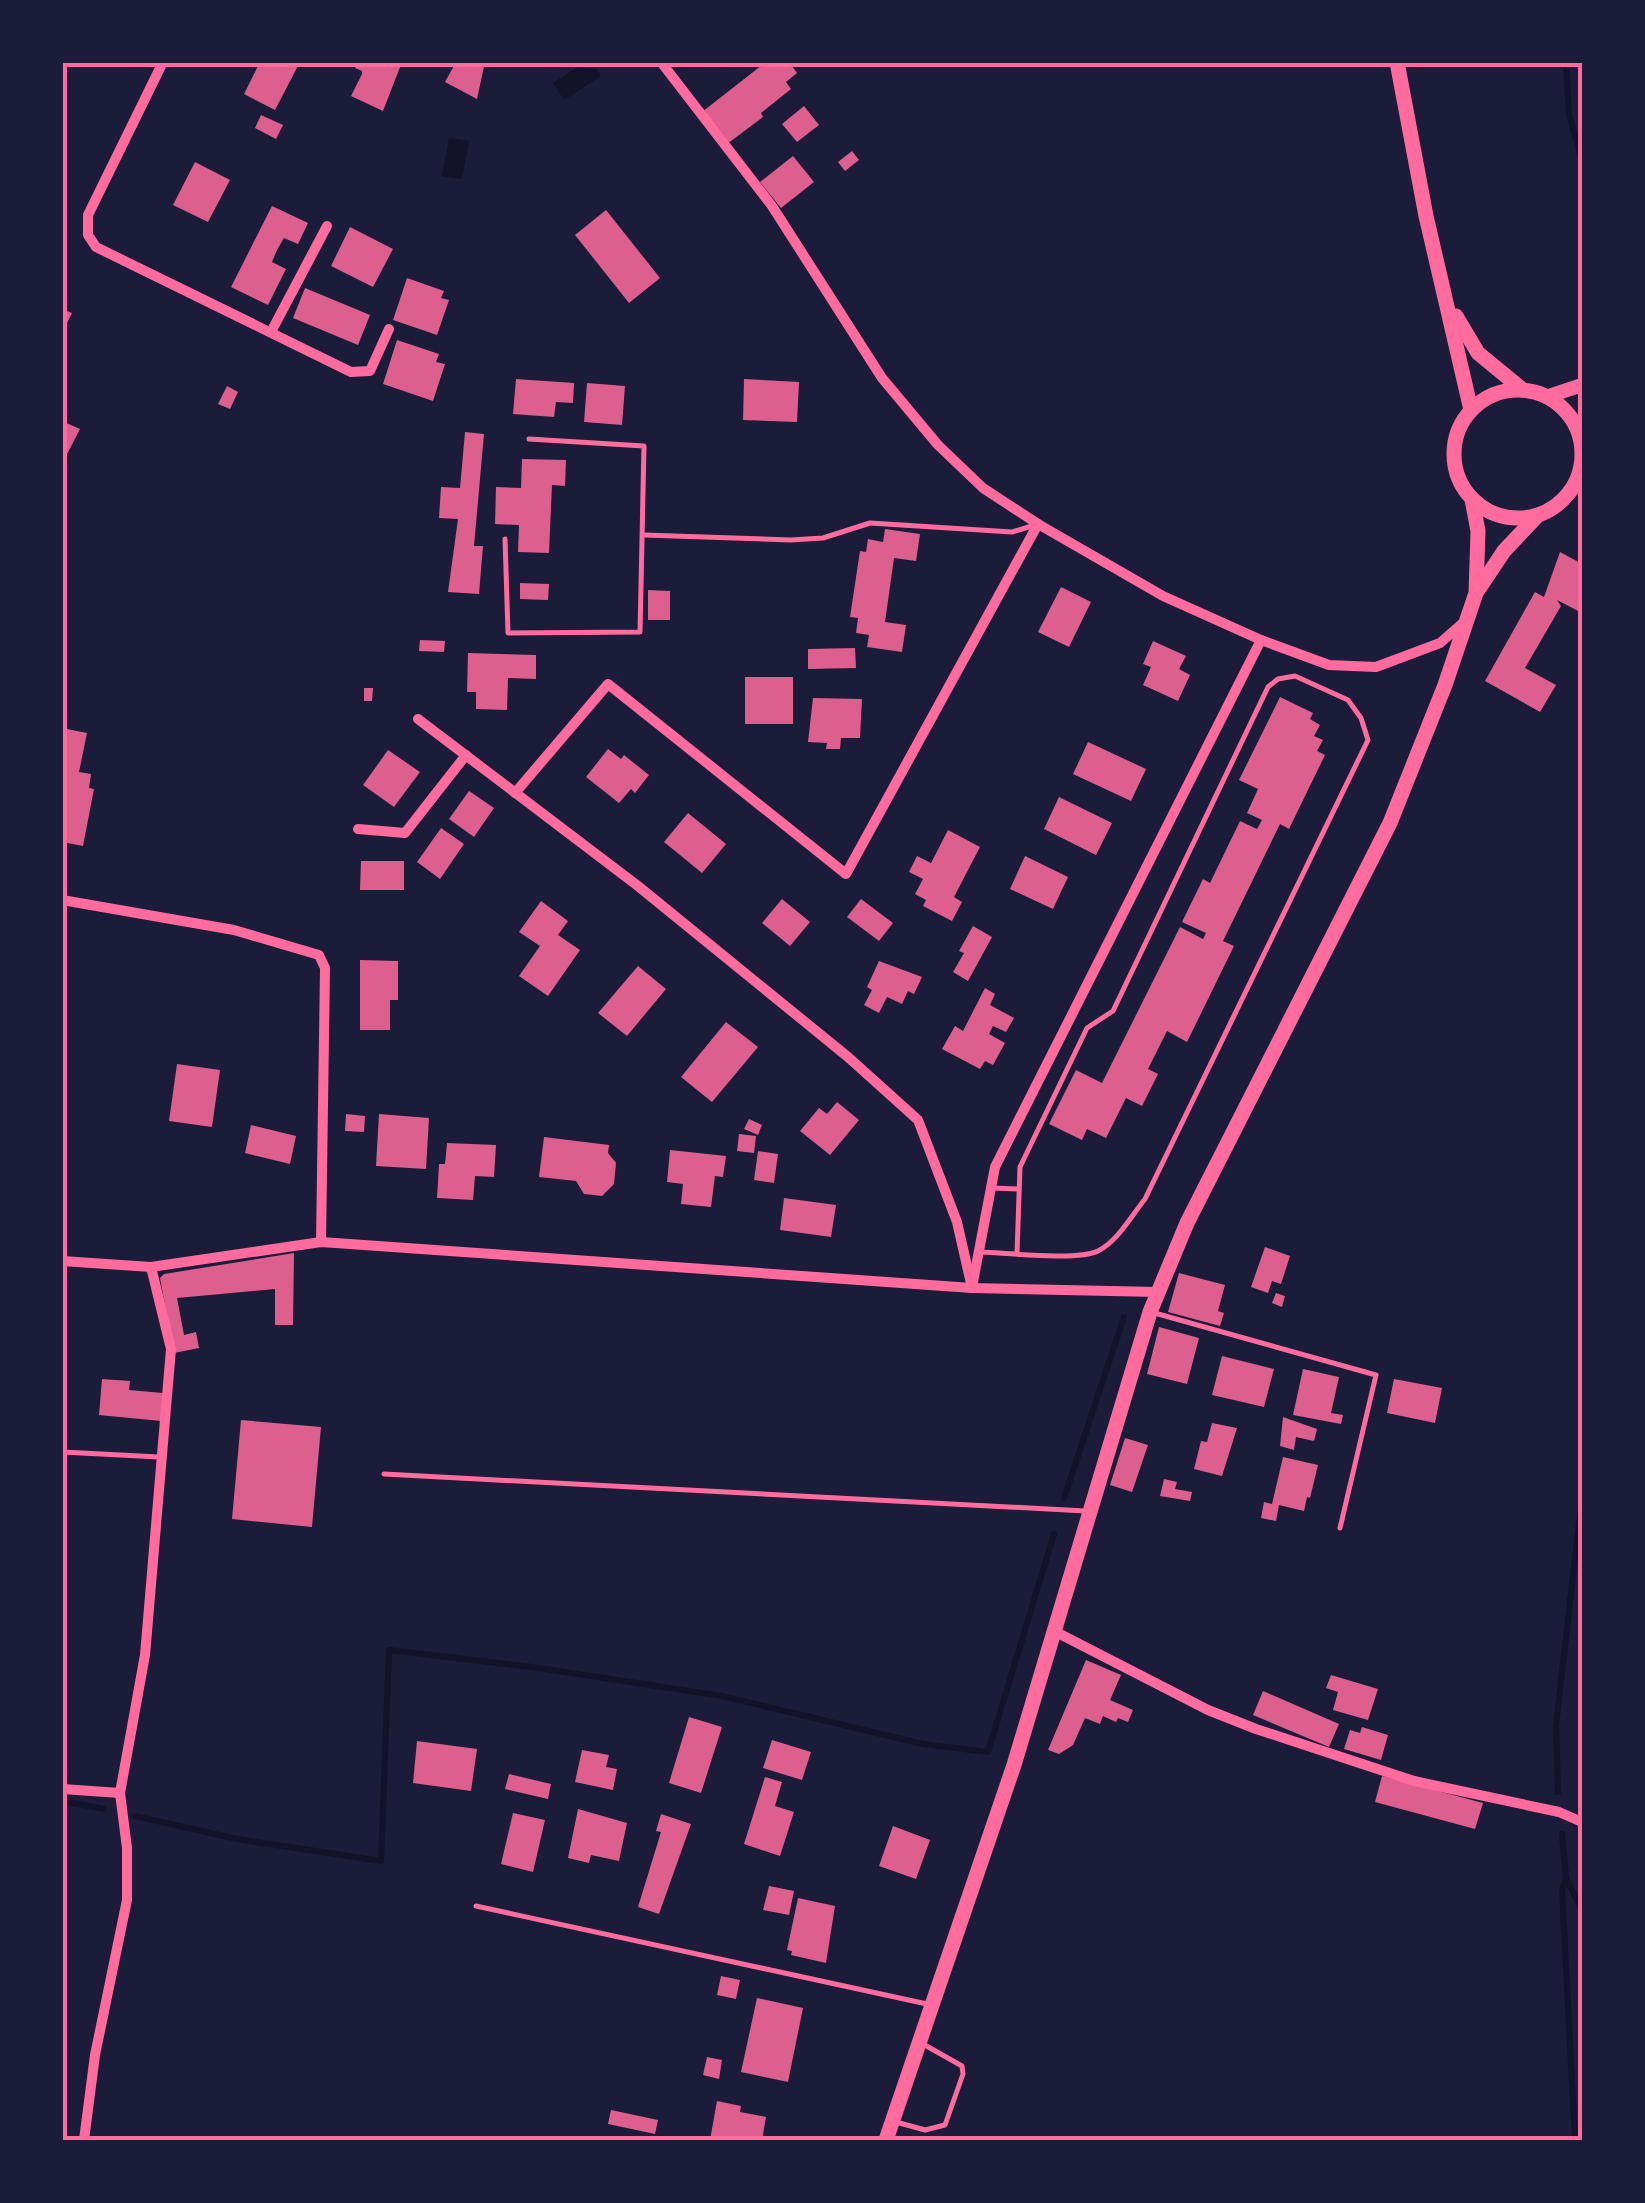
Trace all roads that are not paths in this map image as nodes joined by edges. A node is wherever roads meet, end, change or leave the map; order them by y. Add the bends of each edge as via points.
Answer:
1 (163, 62) edge
2 (661, 62) edge
3 (1396, 62) edge
4 (327, 226) dead end
5 (1449, 304) junction
6 (389, 329) dead end
7 (271, 332) junction
8 (1582, 385) edge
9 (1524, 390) junction
10 (1546, 396) junction
11 (1471, 410) junction
12 (529, 439) dead end
13 (1582, 458) edge
14 (1472, 499) junction
15 (1538, 515) junction
16 (1038, 524) junction
17 (643, 535) junction
18 (505, 539) dead end
19 (1476, 593) junction
20 (1468, 618) junction
21 (1261, 640) junction
22 (418, 720) dead end
23 (466, 755) junction
24 (515, 793) junction
25 (358, 829) dead end
26 (62, 900) edge
27 (991, 1188) junction
28 (1019, 1189) junction
29 (321, 1242) junction
30 (979, 1252) junction
31 (1017, 1253) junction
32 (62, 1260) edge
33 (151, 1268) junction
34 (972, 1288) junction
35 (1158, 1292) junction
36 (1150, 1312) junction
37 (62, 1452) edge
38 (163, 1457) junction
39 (384, 1474) dead end
40 (1090, 1511) junction
41 (1340, 1528) dead end
42 (1054, 1631) junction
43 (62, 1789) edge
44 (120, 1793) junction
45 (1582, 1822) edge
46 (476, 1906) dead end
47 (933, 2006) junction
48 (920, 2042) junction
49 (893, 2121) junction
50 (84, 2140) edge
51 (886, 2140) edge

1 - 7 street via 88,215 88,236 96,247
2 - 16 street via 772,206 882,378 983,488
3 - 5 main road
4 - 7 street
5 - 9 main road via 1478,353
5 - 11 main road
6 - 7 street via 370,371 362,373
8 - 10 main road
9 - 10 main road
9 - 11 main road via 1498,393
10 - 13 main road via 1577,428
11 - 14 main road via 1457,433 1454,460
12 - 17 lane via 644,446
13 - 15 main road via 1568,494
14 - 15 main road via 1502,516
14 - 19 main road
15 - 19 main road
16 - 17 lane via 1012,532 870,523 790,540
16 - 21 street via 1164,596
16 - 24 street via 846,874 608,684
17 - 18 lane via 640,632 508,634
19 - 20 main road
20 - 21 street via 1440,643 1376,667 1330,666
20 - 35 main road via 1390,823
21 - 27 street via 995,1167
22 - 23 street
23 - 24 street
23 - 25 street via 405,833
24 - 34 street via 833,1044 918,1120 957,1222
26 - 29 street via 234,930 319,955 325,968
27 - 28 lane
27 - 30 street
28 - 31 lane
28 - 31 lane via 1020,1167 1087,1028 1113,1010 1268,687 1295,676 1348,700 1368,740 1146,1198 1098,1251
29 - 33 street
29 - 34 street
30 - 31 lane
30 - 34 street
32 - 33 street
33 - 38 street via 171,1349
34 - 35 street
35 - 36 main road
36 - 40 main road
36 - 41 lane via 1376,1375
37 - 38 lane
38 - 44 street via 145,1655
39 - 40 lane
40 - 42 main road
42 - 45 street via 1256,1729 1414,1780
42 - 47 main road
43 - 44 street
44 - 50 street via 127,1900
46 - 47 lane
47 - 48 main road
48 - 49 main road
48 - 49 lane via 962,2066 946,2124 925,2130
49 - 51 main road

